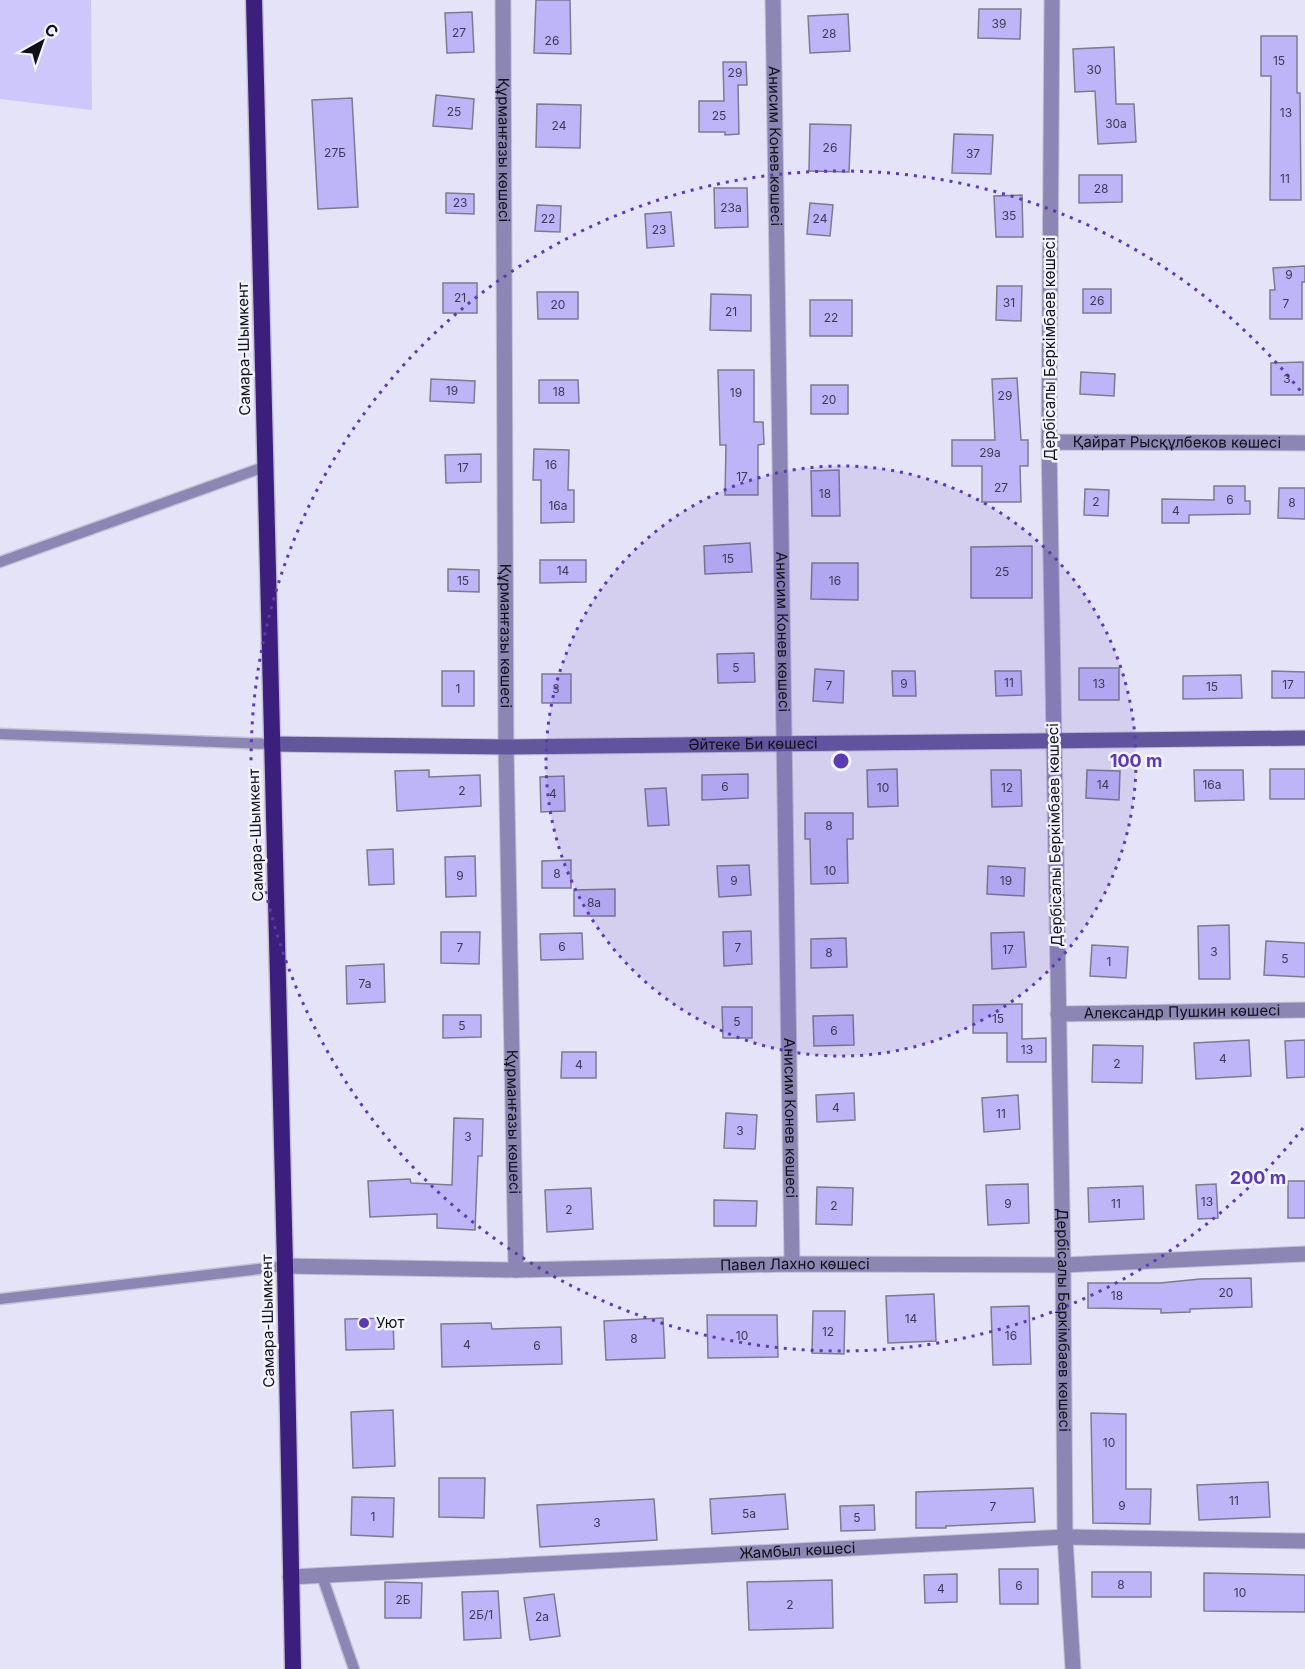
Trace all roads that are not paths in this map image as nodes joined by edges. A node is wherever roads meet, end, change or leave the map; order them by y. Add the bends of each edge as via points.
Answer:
1 (254, 0) edge
2 (502, 0) edge
3 (773, 0) edge
4 (1052, 0) edge
5 (1049, 442) junction
6 (1305, 443) edge
7 (264, 467) junction
8 (0, 562) edge
9 (0, 733) edge
10 (1305, 738) edge
11 (1053, 740) junction
12 (271, 744) junction
13 (786, 744) junction
14 (506, 747) junction
15 (1305, 1010) edge
16 (1059, 1014) junction
17 (1305, 1254) edge
18 (792, 1264) junction
19 (1063, 1265) junction
20 (285, 1266) junction
21 (516, 1270) junction
22 (0, 1299) edge
23 (1065, 1537) junction
24 (1305, 1541) edge
25 (322, 1576) junction
26 (290, 1577) junction
27 (293, 1669) edge
28 (354, 1669) edge
29 (1073, 1669) edge

1 - 7 highway, Самара-Шымкент
2 - 14 street, Құрманғазы көшесі
3 - 13 street, Анисим Конев көшесі
4 - 5 street, Дербісалы Беркімбаев көшесі
5 - 6 street, Қайрат Рысқұлбеков көшесі
5 - 11 street, Дербісалы Беркімбаев көшесі
7 - 8 lane
7 - 12 highway, Самара-Шымкент
9 - 12 lane
10 - 11 main road, Әйтеке Би көшесі
11 - 13 main road, Әйтеке Би көшесі
11 - 16 street, Дербісалы Беркімбаев көшесі
12 - 14 main road, Әйтеке Би көшесі
12 - 20 highway, Самара-Шымкент
13 - 14 main road, Әйтеке Би көшесі
13 - 18 street, Анисим Конев көшесі
14 - 21 street, Құрманғазы көшесі
15 - 16 street, Александр Пушкин көшесі
16 - 19 street, Дербісалы Беркімбаев көшесі
17 - 19 street, Павел Лахно көшесі
18 - 19 street, Павел Лахно көшесі
18 - 21 street, Павел Лахно көшесі
19 - 23 street, Дербісалы Беркімбаев көшесі
20 - 21 street, Павел Лахно көшесі
20 - 22 lane
20 - 26 highway, Самара-Шымкент
23 - 24 street, Жамбыл көшесі
23 - 25 street, Жамбыл көшесі
23 - 29 street, Дербісалы Беркімбаев көшесі
25 - 26 street, Жамбыл көшесі
25 - 28 lane
26 - 27 highway, Самара-Шымкент

